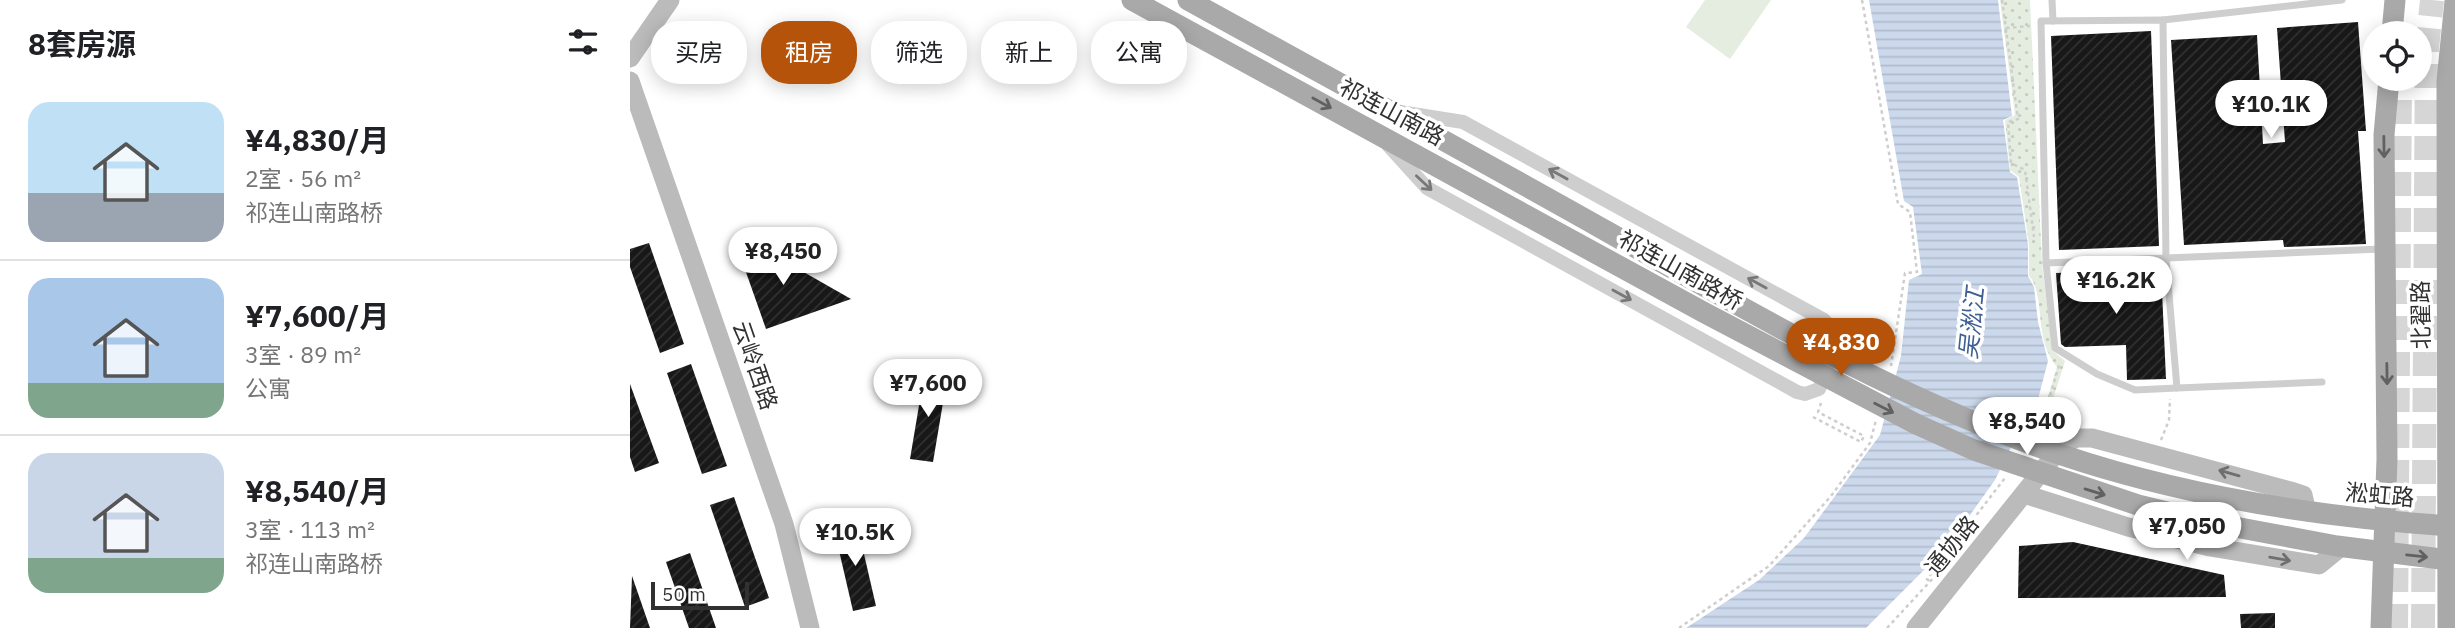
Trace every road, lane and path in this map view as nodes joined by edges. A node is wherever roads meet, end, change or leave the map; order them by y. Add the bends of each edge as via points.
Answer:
1 (670, 0) edge
2 (1132, 0) edge
3 (1188, 0) edge
4 (1862, 0) edge
5 (2002, 0) edge
6 (2052, 0) edge
7 (2342, 0) edge
8 (2395, 0) edge
9 (2455, 1) edge
10 (2163, 20) junction
11 (2053, 21) junction
12 (2393, 21) edge
13 (2031, 26) dead end
14 (2006, 28) junction
15 (630, 58) edge
16 (630, 81) edge
17 (2388, 91) edge
18 (1390, 110) junction
19 (1378, 133) junction
20 (1491, 166) joint
21 (1480, 188) joint
22 (2035, 244) dead end
23 (2385, 249) junction
24 (2166, 258) junction
25 (2046, 263) junction
26 (2451, 270) edge
27 (2054, 354) dead end
28 (1890, 372) dead end
29 (1829, 379) junction
30 (2322, 382) dead end
31 (2174, 388) junction
32 (1813, 417) dead end
33 (1877, 419) dead end
34 (2036, 438) dead end
35 (2157, 449) dead end
36 (2016, 465) junction
37 (2024, 494) junction
38 (2304, 511) junction
39 (2386, 522) junction
40 (2452, 526) edge
41 (2339, 546) junction
42 (2383, 553) junction
43 (2452, 560) edge
44 (810, 628) edge
45 (1679, 628) edge
46 (1887, 628) edge
47 (1916, 628) edge
48 (2381, 628) edge
49 (2448, 628) edge

1 - 15 street
2 -> 19 main road, 祁连山南路
3 - 18 main road, 祁连山南路
4 - 28 path via 1898,204 1910,212 1917,272 1905,273
5 - 14 path
6 - 11 lane
7 - 10 lane
8 - 12 main road
9 - 26 main road, 北翟路 via 2447,81
10 - 11 lane
10 - 24 lane
11 - 25 lane via 2041,21
13 - 14 path
14 - 22 path via 2018,119 2008,122 2011,163 2025,170
16 - 44 street, 云岭西路 via 785,524
17 -> 23 main road, 北翟路
19 -> 18 street via 1427,188 1797,392 1819,389 1833,338 1832,328 1824,320 1463,121
18 - 20 main road, 祁连山南路
19 - 21 main road, 祁连山南路
20 - 38 main road, 祁连山南路桥 via 1865,374 1983,427 2144,480
21 - 29 main road, 祁连山南路桥
23 - 24 lane
23 -> 39 main road, 北翟路
24 - 25 lane
24 - 31 lane
25 - 31 lane via 2055,348 2135,390
26 - 40 main road, 北翟路
27 - 34 path via 2061,364
29 - 32 path via 1818,412 1864,436 1860,442
29 -> 36 main road, 祁连山南路桥 via 1916,424
30 - 31 lane
31 - 35 path via 2169,420
33 - 45 path via 1862,454 1769,566
36 -> 41 main road, 祁连山南路桥 via 2138,505
36 - 46 path via 1927,579 1933,585 1941,573
38 -> 37 street, 通协路 via 2303,495 2084,437 2062,446
37 -> 41 street via 2210,547 2319,565
37 - 47 street, 通协路
38 - 39 main road, 淞虹路
39 - 40 main road, 淞虹路
39 - 42 main road, 北翟路
40 - 43 main road, 北翟路
41 - 42 main road
42 -> 43 main road
42 - 48 main road, 北翟路
43 - 49 main road, 北翟路

